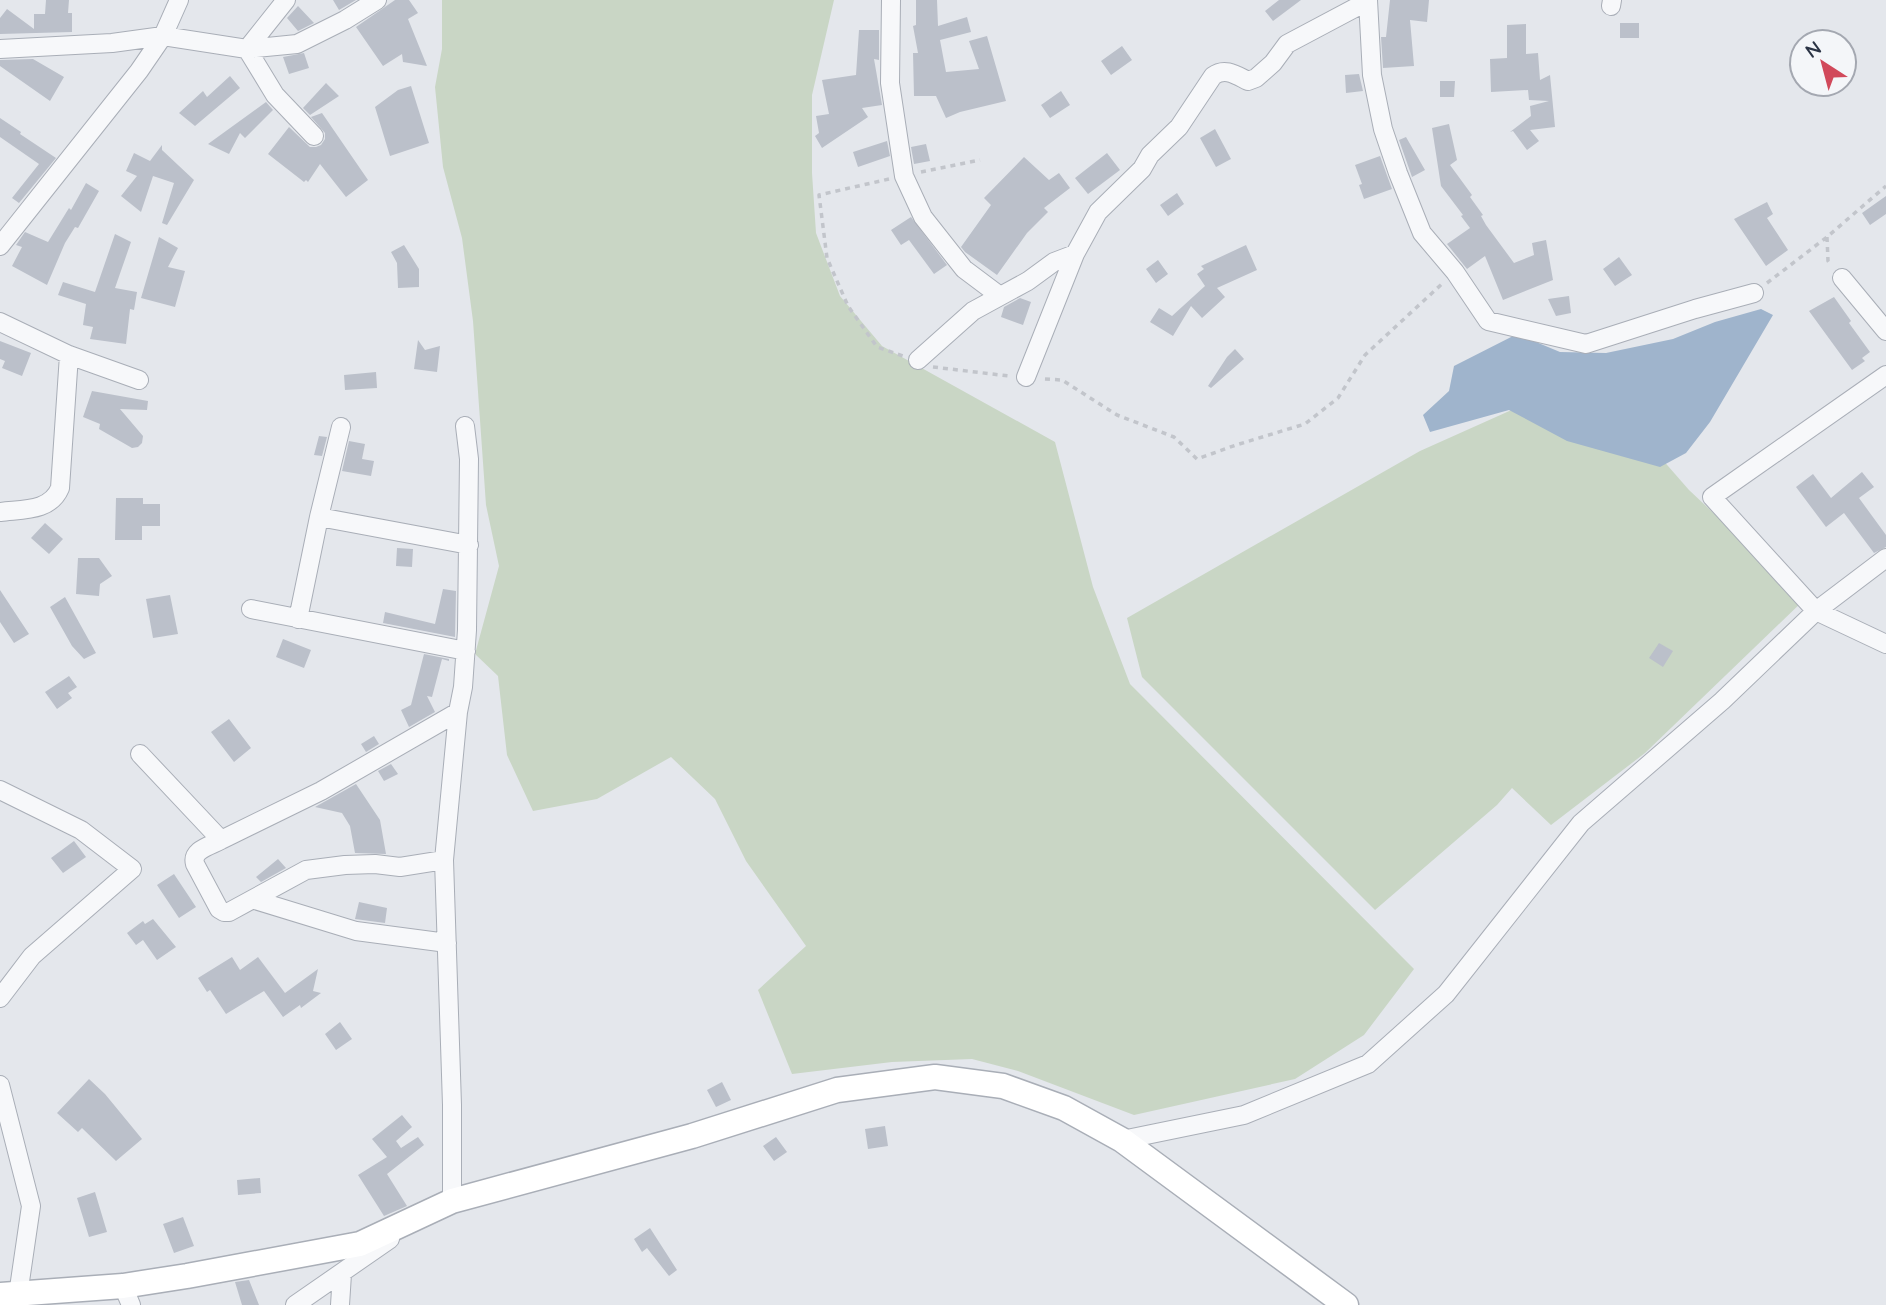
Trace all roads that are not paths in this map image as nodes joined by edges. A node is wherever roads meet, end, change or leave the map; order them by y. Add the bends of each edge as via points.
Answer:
1 (178, 0) edge
2 (286, 0) edge
3 (377, 0) edge
4 (891, 0) edge
5 (1368, 0) edge
6 (163, 36) junction
7 (0, 49) edge
8 (247, 49) junction
9 (314, 136) dead end
10 (0, 246) edge
11 (1074, 254) junction
12 (1842, 278) road end
13 (1754, 293) road end
14 (1000, 296) junction
15 (0, 322) edge
16 (1886, 331) edge
17 (69, 355) junction
18 (918, 360) road end
19 (1886, 375) edge
20 (1026, 377) road end
21 (139, 380) dead end
22 (465, 426) dead end
23 (341, 427) dead end
24 (0, 512) edge
25 (319, 517) junction
26 (469, 545) junction
27 (1886, 558) edge
28 (251, 609) dead end
29 (1816, 611) junction
30 (298, 619) junction
31 (1886, 644) edge
32 (466, 651) junction
33 (458, 712) junction
34 (140, 754) dead end
35 (0, 790) edge
36 (221, 840) junction
37 (444, 860) junction
38 (255, 900) junction
39 (447, 943) junction
40 (0, 998) edge
41 (0, 1085) edge
42 (1122, 1140) junction
43 (452, 1200) junction
44 (429, 1210) junction
45 (342, 1274) junction
46 (127, 1296) edge
47 (6, 1297) edge
48 (295, 1305) edge
49 (340, 1305) edge
50 (1346, 1305) edge

1 - 6 street
2 - 8 street
3 - 8 street via 297,44
4 - 14 street via 890,83 904,176 923,216 964,269
5 - 11 street via 1287,44 1256,78 1248,81 1227,71 1213,76 1180,127 1098,212
5 - 13 street via 1372,75 1398,173 1422,233 1488,321 1586,344
6 - 7 street
6 - 8 street
6 - 10 street
8 - 9 street via 275,95
11 - 14 street
11 - 20 street
12 - 16 street
14 - 18 street via 973,311
15 - 17 street
17 - 21 street
17 - 24 street via 60,488 56,497 42,506
19 - 29 street via 1712,497
22 - 26 street
23 - 25 street
25 - 26 street
25 - 30 street
26 - 32 street
27 - 29 street
28 - 30 street
29 - 31 street
29 - 42 street via 1722,701 1581,823 1446,994 1368,1064 1244,1115
30 - 32 street
32 - 33 street
33 - 36 street via 321,791
33 - 37 street
34 - 36 street
35 - 40 street via 81,830 132,869 32,956
36 - 38 street via 193,858 219,909 229,912
37 - 38 street via 400,867 375,864 306,870
37 - 39 street
38 - 39 street via 356,931
39 - 43 street
41 - 47 street via 31,1206
42 - 43 street via 1064,1108 1003,1086 935,1077 838,1090 692,1136
42 - 50 street
43 - 44 street
44 - 45 street
44 - 46 street via 360,1244 187,1276
45 - 48 street
45 - 49 street
46 - 47 street

